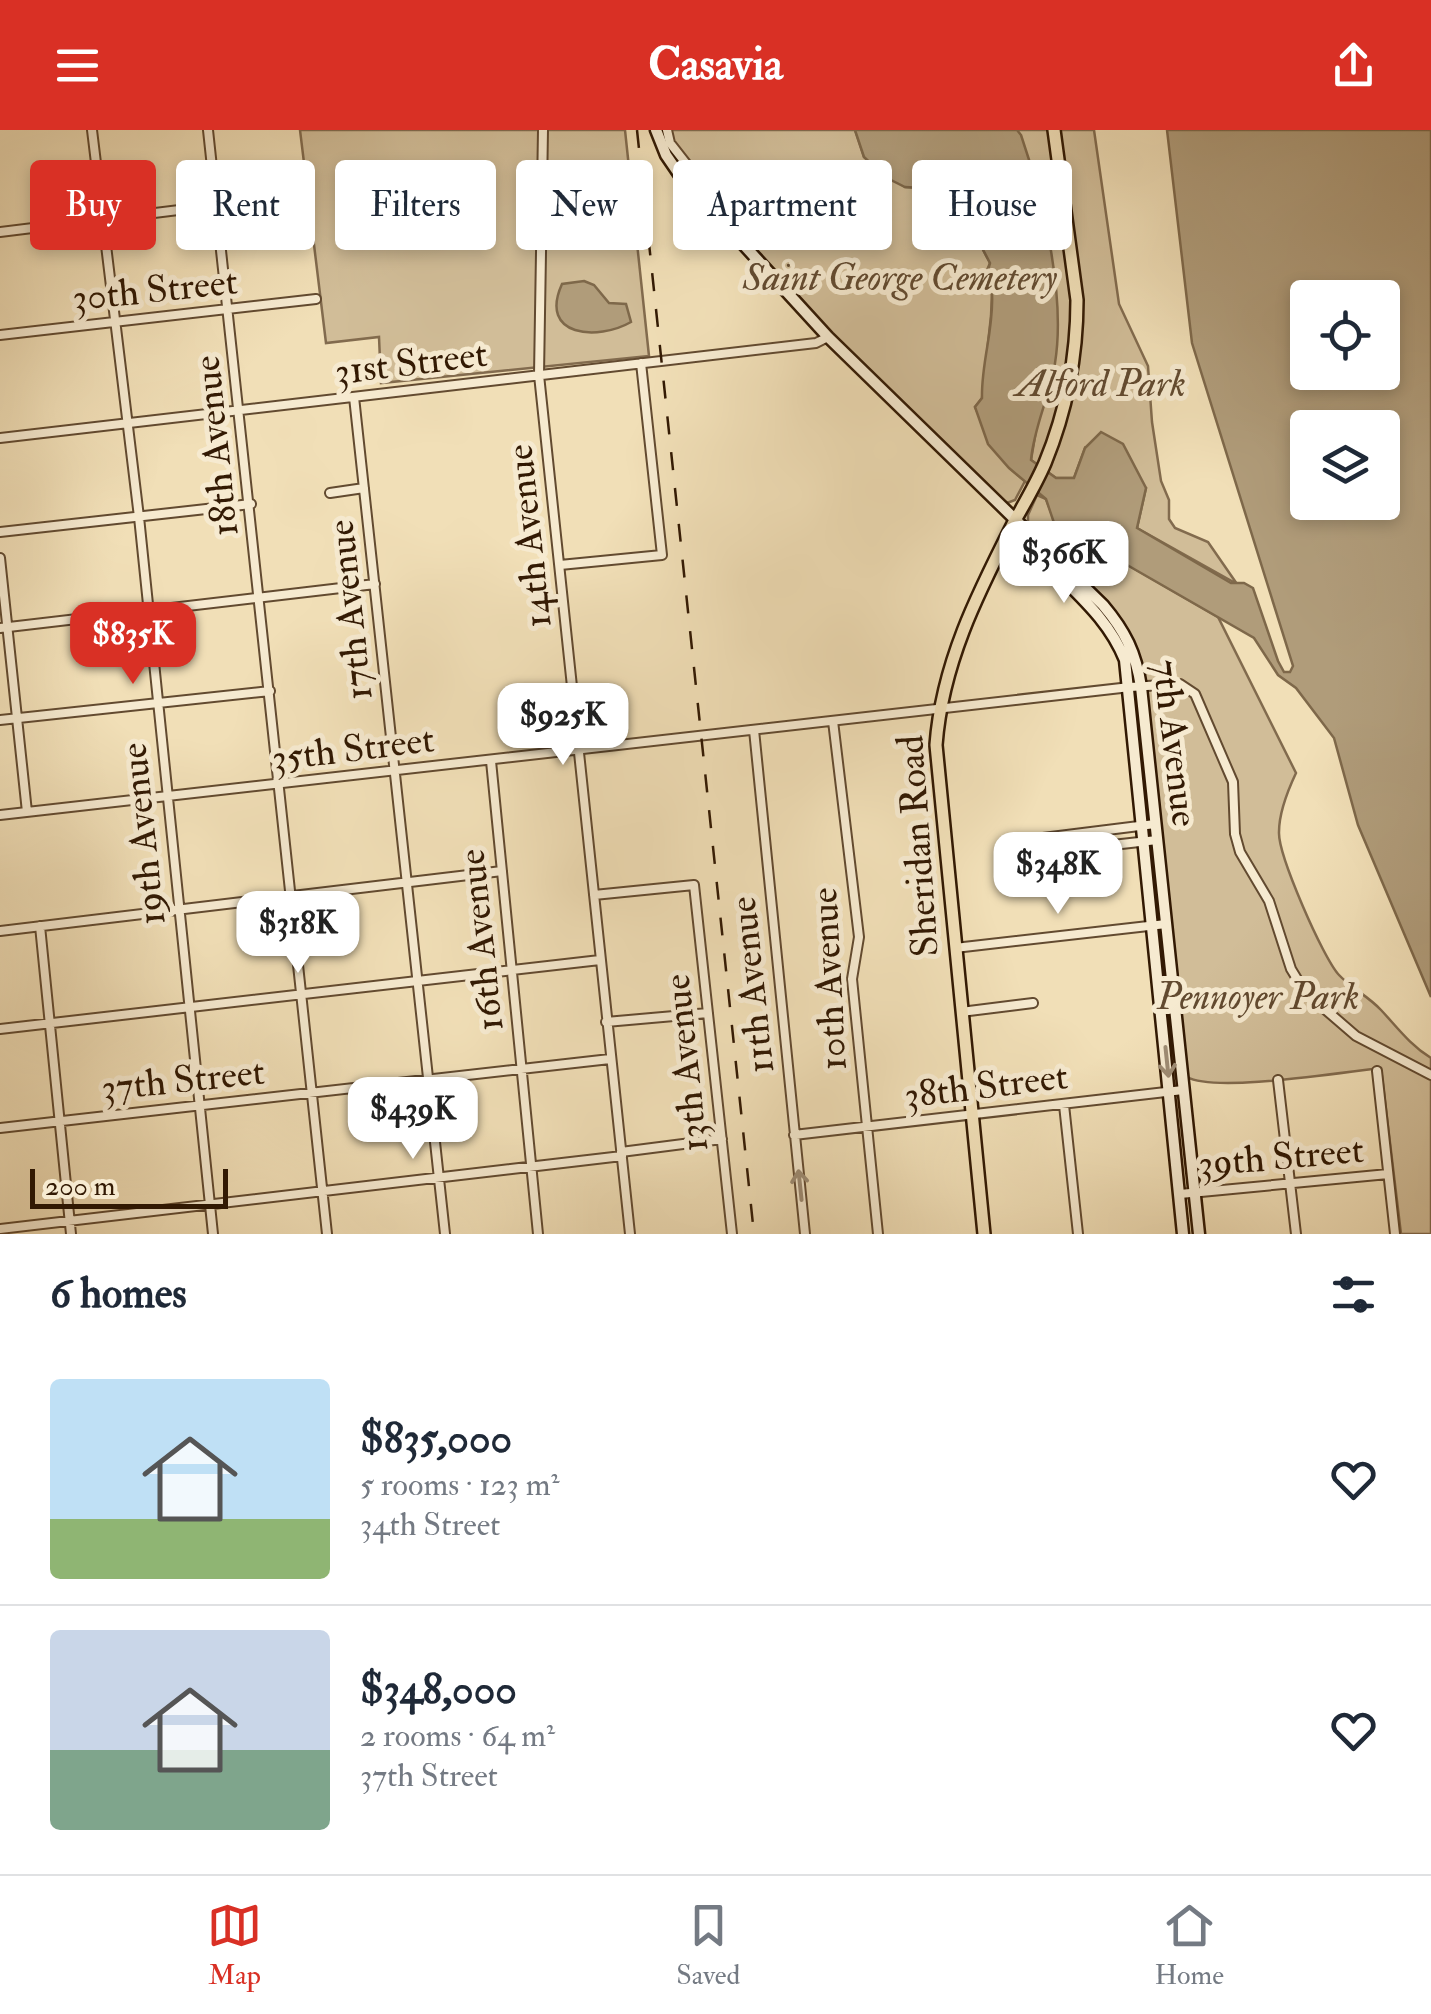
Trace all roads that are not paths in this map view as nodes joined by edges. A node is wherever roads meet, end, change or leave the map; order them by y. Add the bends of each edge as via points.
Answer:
1 (92, 130) edge
2 (208, 130) edge
3 (543, 130) edge
4 (656, 130) edge
5 (666, 130) edge
6 (1054, 130) edge
7 (95, 160) edge
8 (212, 160) edge
9 (683, 160) edge
10 (30, 228) edge
11 (0, 232) edge
12 (106, 250) edge
13 (222, 250) edge
14 (316, 299) dead end
15 (228, 309) junction
16 (114, 322) junction
17 (0, 335) edge
18 (828, 337) junction
19 (642, 363) junction
20 (539, 375) junction
21 (354, 397) junction
22 (241, 410) junction
23 (127, 424) junction
24 (0, 438) edge
25 (364, 488) junction
26 (330, 492) dead end
27 (250, 504) junction
28 (138, 517) junction
29 (1015, 522) junction
30 (0, 532) edge
31 (0, 558) edge
32 (560, 564) junction
33 (374, 584) junction
34 (260, 598) junction
35 (148, 610) junction
36 (3, 627) edge
37 (1136, 687) junction
38 (270, 691) junction
39 (157, 703) junction
40 (939, 709) junction
41 (17, 718) junction
42 (0, 720) edge
43 (834, 721) junction
44 (754, 730) junction
45 (581, 750) junction
46 (491, 760) junction
47 (395, 772) junction
48 (280, 785) junction
49 (167, 798) junction
50 (27, 812) junction
51 (0, 816) edge
52 (1149, 825) junction
53 (1151, 840) junction
54 (502, 871) junction
55 (407, 882) junction
56 (594, 894) junction
57 (292, 896) junction
58 (178, 910) junction
59 (1166, 924) junction
60 (1152, 925) junction
61 (40, 926) junction
62 (0, 930) edge
63 (955, 948) junction
64 (600, 960) junction
65 (512, 970) junction
66 (418, 981) junction
67 (302, 994) junction
68 (1033, 1004) dead end
69 (189, 1007) junction
70 (961, 1012) junction
71 (708, 1013) junction
72 (606, 1022) junction
73 (50, 1023) junction
74 (0, 1028) edge
75 (610, 1059) junction
76 (522, 1069) junction
77 (1377, 1071) dead end
78 (1431, 1076) edge
79 (428, 1080) junction
80 (1278, 1080) dead end
81 (1183, 1090) junction
82 (1170, 1092) junction
83 (312, 1093) junction
84 (1064, 1104) junction
85 (199, 1106) junction
86 (970, 1114) junction
87 (60, 1121) junction
88 (0, 1128) edge
89 (867, 1128) junction
90 (794, 1135) junction
91 (722, 1139) junction
92 (621, 1154) junction
93 (532, 1167) junction
94 (1388, 1174) junction
95 (439, 1178) junction
96 (1290, 1183) junction
97 (323, 1192) junction
98 (1194, 1192) junction
99 (1180, 1194) junction
100 (209, 1205) junction
101 (70, 1221) junction
102 (0, 1230) edge
103 (71, 1234) edge
104 (212, 1234) edge
105 (327, 1234) edge
106 (445, 1234) edge
107 (538, 1234) edge
108 (630, 1234) edge
109 (732, 1234) edge
110 (806, 1234) edge
111 (878, 1234) edge
112 (984, 1234) edge
113 (1078, 1234) edge
114 (1183, 1234) edge
115 (1199, 1234) edge
116 (1296, 1234) edge
117 (1395, 1234) edge

1 - 7 street, 19th Avenue
2 - 8 street, 18th Avenue
3 - 20 street, 14th Avenue
4 - 18 street via 679,174
5 - 9 street
6 - 29 main road, Sheridan Road via 1077,326 1068,389 1045,463
10 - 11 street
12 - 16 street, 19th Avenue
13 - 15 street, 18th Avenue
14 - 15 street, 30th Street
15 - 16 street, 30th Street
15 - 22 street, 18th Avenue
16 - 17 street, 30th Street
16 - 23 street, 19th Avenue
18 - 19 street, 31st Street
18 - 29 street
19 - 20 street, 31st Street
19 - 32 street via 662,555
20 - 21 street, 31st Street
20 - 32 street, 14th Avenue
21 - 22 street, 31st Street
21 - 25 street, 17th Avenue
22 - 23 street, 31st Street
22 - 27 street, 18th Avenue
23 - 24 street, 31st Street
23 - 28 street, 19th Avenue
25 - 26 street
25 - 33 street, 17th Avenue
27 - 28 street
27 - 34 street, 18th Avenue
28 - 30 street
28 - 35 street, 19th Avenue
29 - 37 street, 7th Avenue via 1123,628 1134,648
29 - 40 main road, Sheridan Road via 968,618
31 - 36 street
32 - 45 street, 14th Avenue
33 - 34 street
33 - 47 street, 17th Avenue
34 - 35 street
34 - 38 street, 18th Avenue
35 - 36 street
35 - 39 street, 19th Avenue
36 - 41 street
37 - 40 street, 35th Street
37 - 52 street, 7th Avenue
37 - 78 street, 35th Street via 1180,684 1195,694 1234,782 1240,852 1270,902 1304,992 1356,1036
38 - 39 street
38 - 48 street, 18th Avenue
39 - 41 street
39 - 49 street, 19th Avenue
40 - 43 street, 35th Street
40 - 63 main road, Sheridan Road via 937,775
41 - 42 street
41 - 50 street
43 - 44 street, 35th Street
43 - 89 street, 10th Avenue via 859,937 852,979
44 - 45 street, 35th Street
44 - 90 street, 11th Avenue
45 - 46 street, 35th Street
45 - 56 street, 14th Avenue
46 - 47 street, 35th Street
46 - 54 street, 16th Avenue
47 - 48 street, 35th Street
47 - 55 street, 17th Avenue
48 - 49 street, 35th Street
48 - 57 street, 18th Avenue
49 - 50 street, 35th Street
49 - 58 street, 19th Avenue
50 - 51 street, 35th Street
52 - 53 street, 7th Avenue
52 - 53 street via 1011,842 1005,851 1014,856
53 - 59 street, 7th Avenue
53 - 60 street, 7th Avenue
54 - 55 street
54 - 65 street, 16th Avenue
55 - 57 street
55 - 66 street, 17th Avenue
56 - 64 street, 14th Avenue
56 - 71 street, 13th Avenue via 694,885
57 - 58 street
57 - 67 street, 18th Avenue
58 - 61 street
58 - 69 street, 19th Avenue
59 - 60 street
59 - 81 street, 7th Avenue
60 - 63 street
60 -> 82 street, 7th Avenue
61 - 62 street
61 - 73 street
63 - 70 main road, Sheridan Road
64 - 65 street
64 - 72 street, 14th Avenue
65 - 66 street
65 - 76 street, 16th Avenue
66 - 67 street
66 - 79 street, 17th Avenue
67 - 69 street
67 - 83 street, 18th Avenue
68 - 70 street
69 - 73 street
69 - 85 street, 19th Avenue
70 - 86 main road, Sheridan Road
71 - 72 street
71 - 91 street, 13th Avenue
72 - 75 street, 14th Avenue
73 - 74 street
73 - 87 street
75 - 76 street, 37th Street
75 - 92 street, 14th Avenue
76 - 79 street, 37th Street
76 - 93 street, 16th Avenue
77 - 94 street
79 - 83 street, 37th Street
79 - 95 street, 17th Avenue
80 - 96 street
81 - 82 street, 38th Street
81 - 98 street, 7th Avenue
82 - 84 street, 38th Street
82 - 99 street, 7th Avenue
83 - 85 street, 37th Street
83 - 97 street, 18th Avenue
84 - 86 street, 38th Street
84 - 113 street
85 - 87 street, 37th Street
85 - 100 street, 19th Avenue
86 - 89 street, 38th Street
86 - 112 main road, Sheridan Road
87 - 88 street, 37th Street
87 - 101 street
89 - 90 street, 38th Street
89 - 111 street, 10th Avenue
110 -> 90 street, 11th Avenue
91 - 92 street
91 - 109 street, 13th Avenue
92 - 93 street
92 - 108 street, 14th Avenue
93 - 95 street
93 - 107 street, 16th Avenue
94 - 96 street, 39th Street
94 - 117 street
95 - 97 street
95 - 106 street, 17th Avenue
96 - 98 street, 39th Street
96 - 116 street
97 - 100 street
97 - 105 street, 18th Avenue
98 - 99 street, 39th Street
98 - 115 street, 7th Avenue
99 - 114 street, 7th Avenue
100 - 101 street
100 - 104 street, 19th Avenue
101 - 102 street
101 - 103 street

